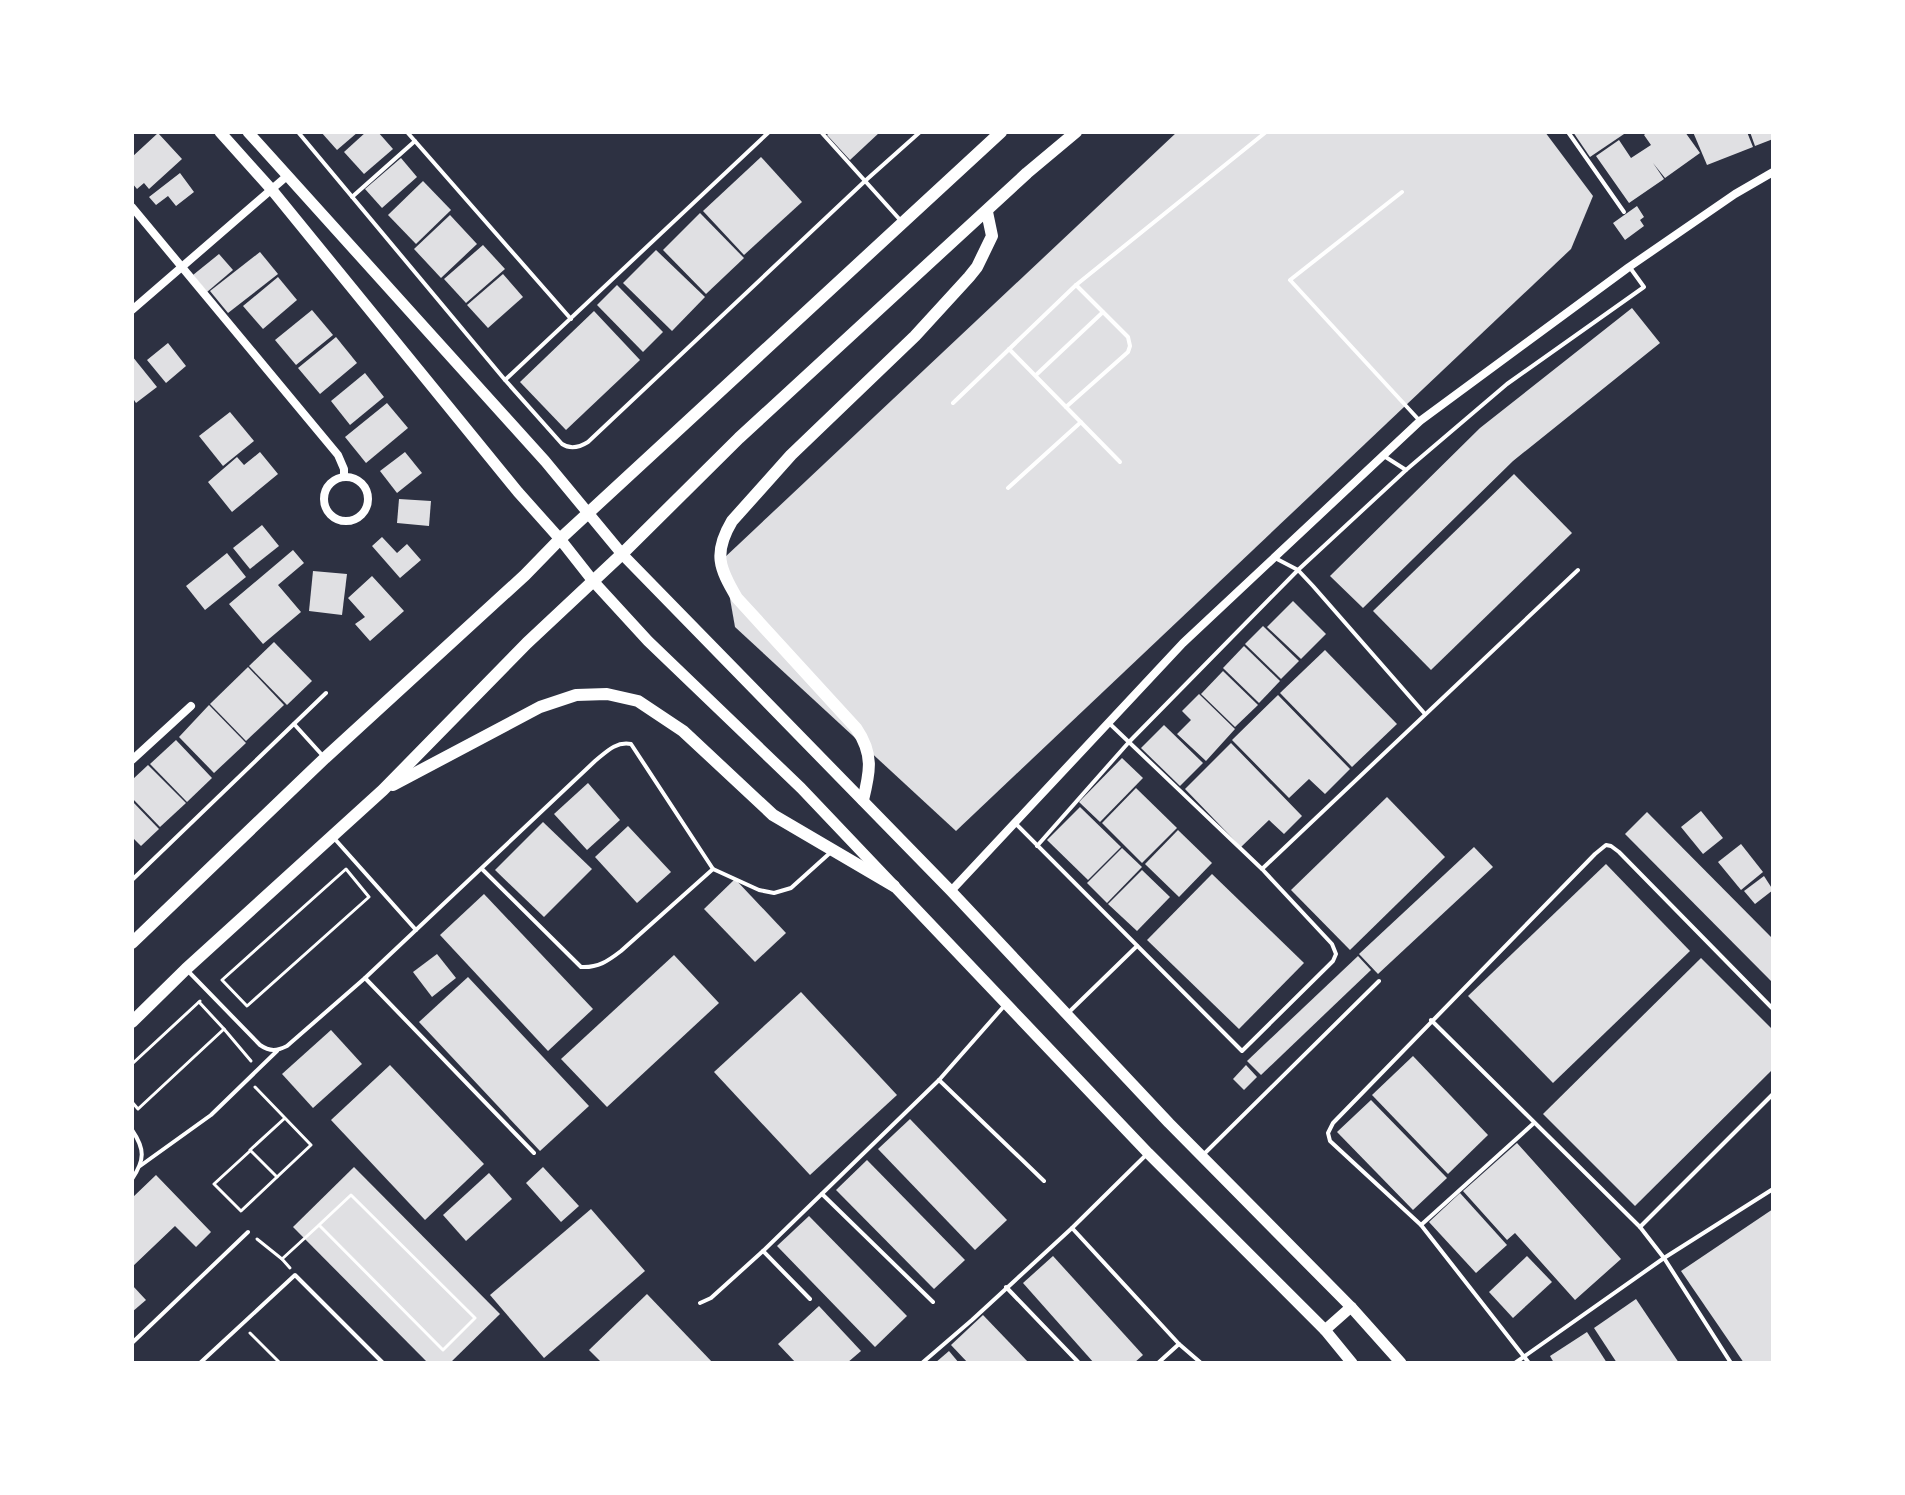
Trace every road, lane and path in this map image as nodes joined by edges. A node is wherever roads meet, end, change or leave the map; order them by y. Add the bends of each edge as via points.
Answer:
1 (220, 132) edge
2 (248, 132) edge
3 (298, 132) edge
4 (407, 132) edge
5 (769, 132) edge
6 (821, 132) edge
7 (920, 132) edge
8 (1001, 132) edge
9 (1076, 132) edge
10 (1266, 132) edge
11 (1568, 132) edge
12 (415, 141) junction
13 (1773, 172) edge
14 (287, 176) junction
15 (865, 181) junction
16 (272, 190) junction
17 (1402, 192) dead end
18 (352, 197) junction
19 (132, 207) edge
20 (987, 212) junction
21 (1624, 212) dead end
22 (902, 222) junction
23 (182, 267) junction
24 (1629, 267) junction
25 (1076, 285) junction
26 (132, 310) edge
27 (1103, 312) junction
28 (571, 319) junction
29 (1009, 349) junction
30 (1036, 375) junction
31 (505, 380) junction
32 (953, 403) dead end
33 (1066, 407) junction
34 (1420, 421) junction
35 (1081, 422) junction
36 (1383, 456) junction
37 (1120, 462) dead end
38 (1406, 470) junction
39 (344, 477) junction
40 (1008, 488) dead end
41 (590, 513) junction
42 (560, 539) junction
43 (622, 554) junction
44 (1275, 558) junction
45 (1298, 570) junction
46 (1578, 570) dead end
47 (593, 581) junction
48 (326, 693) dead end
49 (191, 706) dead end
50 (1425, 714) junction
51 (1108, 722) junction
52 (294, 724) junction
53 (1129, 742) junction
54 (325, 758) junction
55 (132, 760) edge
56 (383, 790) junction
57 (863, 800) junction
58 (1015, 823) junction
59 (333, 837) junction
60 (1037, 846) junction
61 (833, 850) junction
62 (482, 869) junction
63 (713, 869) junction
64 (1262, 869) junction
65 (132, 880) edge
66 (894, 886) junction
67 (951, 891) junction
68 (369, 897) joint
69 (416, 930) junction
70 (132, 943) edge
71 (1137, 946) junction
72 (186, 969) junction
73 (365, 978) junction
74 (1379, 981) dead end
75 (1007, 1003) junction
76 (1772, 1007) edge
77 (1066, 1015) junction
78 (1431, 1020) junction
79 (132, 1022) edge
80 (277, 1051) junction
81 (132, 1064) edge
82 (939, 1080) junction
83 (1773, 1094) edge
84 (132, 1102) edge
85 (1534, 1123) junction
86 (132, 1130) edge
87 (250, 1150) junction
88 (534, 1153) dead end
89 (1148, 1153) junction
90 (1202, 1156) junction
91 (140, 1166) junction
92 (277, 1177) junction
93 (132, 1179) edge
94 (1044, 1181) dead end
95 (1773, 1189) edge
96 (822, 1194) junction
97 (319, 1225) junction
98 (1421, 1225) junction
99 (1640, 1227) junction
100 (1072, 1228) junction
101 (248, 1232) joint
102 (763, 1251) junction
103 (1664, 1258) junction
104 (282, 1259) junction
105 (295, 1275) junction
106 (1006, 1287) junction
107 (810, 1299) dead end
108 (933, 1302) dead end
109 (700, 1303) dead end
110 (1351, 1307) junction
111 (242, 1324) junction
112 (1325, 1330) junction
113 (132, 1343) edge
114 (1179, 1344) junction
115 (1524, 1355) junction
116 (200, 1363) edge
117 (280, 1363) edge
118 (383, 1363) edge
119 (922, 1363) edge
120 (1079, 1363) edge
121 (1158, 1363) edge
122 (1201, 1363) edge
123 (1352, 1363) edge
124 (1401, 1363) edge
125 (1515, 1363) edge
126 (1529, 1363) edge
127 (1731, 1363) edge

1 - 16 main road
2 - 14 main road
3 - 18 lane
4 - 12 lane
5 - 28 lane
6 - 15 lane
7 - 15 lane
8 - 22 main road
9 - 20 main road
10 - 25 lane
11 - 21 lane
12 - 18 lane
12 - 28 lane
13 - 24 street
14 - 16 street
14 - 41 main road
15 - 22 lane
15 - 31 lane via 583,445 562,444
16 - 23 street
16 - 42 main road
17 - 34 lane via 1290,280
18 - 31 lane
19 - 23 street
20 - 43 main road via 739,438
20 - 57 main road via 992,236 977,267 915,336 791,455 732,521 722,546 724,577 737,598 865,740 870,773
22 - 41 main road
23 - 26 street
23 - 39 street via 338,455
24 - 34 street
24 - 38 lane via 1644,287 1507,384
25 - 27 lane
25 - 29 lane
27 - 30 lane
27 - 33 lane via 1128,337 1128,352
28 - 31 lane
29 - 30 lane
29 - 32 lane
30 - 33 lane
33 - 35 lane
34 - 36 street
35 - 37 lane
35 - 40 lane
36 - 38 lane
36 - 44 street
38 - 45 lane
39 - 39 street via 358,480 367,498 358,517 344,520 330,514 324,501 327,487
41 - 42 main road
41 - 43 main road
42 - 47 main road
42 - 54 main road
43 - 47 main road
43 - 57 main road
44 - 45 lane
44 - 51 street
45 - 50 lane
45 - 53 lane
46 - 50 lane
47 - 56 main road
47 - 66 main road
48 - 52 lane
49 - 55 street
50 - 64 lane
51 - 53 lane
51 - 58 street
52 - 54 lane
52 - 65 lane
53 - 60 lane
53 - 64 lane
54 - 70 main road
56 - 59 main road
56 - 61 main road via 540,707 576,695 607,694 638,701 683,731 773,815
57 - 67 main road
58 - 60 lane
58 - 67 street
59 - 69 lane
59 - 72 main road
60 - 71 lane
61 - 63 lane via 791,888 774,893
61 - 66 main road
62 - 63 lane via 581,967 592,967 621,951
62 - 63 lane via 595,761 623,742 631,744
62 - 69 lane
64 - 71 lane via 1336,954 1242,1051
66 - 75 main road
67 - 77 main road
68 - 68 path via 247,1006 222,980 346,869
69 - 73 lane
71 - 77 lane
72 - 79 main road
72 - 80 lane via 260,1045
73 - 80 lane
73 - 88 lane
74 - 90 lane
75 - 82 lane
75 - 89 main road
76 - 78 lane via 1619,852 1606,845
77 - 90 main road
78 - 85 lane
78 - 98 lane via 1328,1133 1338,1149
80 - 91 lane via 211,1115
81 - 84 path via 199,1002 224,1029 138,1109
82 - 94 lane
82 - 96 lane
83 - 99 lane
85 - 98 lane
85 - 99 lane
86 - 91 lane via 143,1156
87 - 92 path
87 - 92 path via 285,1118 311,1145
87 - 92 path via 214,1184 241,1211
89 - 100 lane
89 - 112 main road
90 - 110 main road
91 - 93 lane
95 - 103 lane
96 - 102 lane
96 - 108 lane
97 - 97 path via 351,1195 475,1318 443,1350
97 - 104 path
98 - 115 lane
99 - 103 lane
100 - 106 lane
100 - 114 lane
101 - 104 path
101 - 113 lane
102 - 107 lane
102 - 109 lane
103 - 115 lane
103 - 127 lane
104 - 105 path
105 - 111 lane
105 - 118 lane
106 - 119 lane
106 - 120 lane
110 - 112 main road
110 - 124 main road
111 - 116 lane
111 - 117 path
112 - 123 main road
114 - 121 lane
114 - 122 lane
115 - 125 lane
115 - 126 lane

